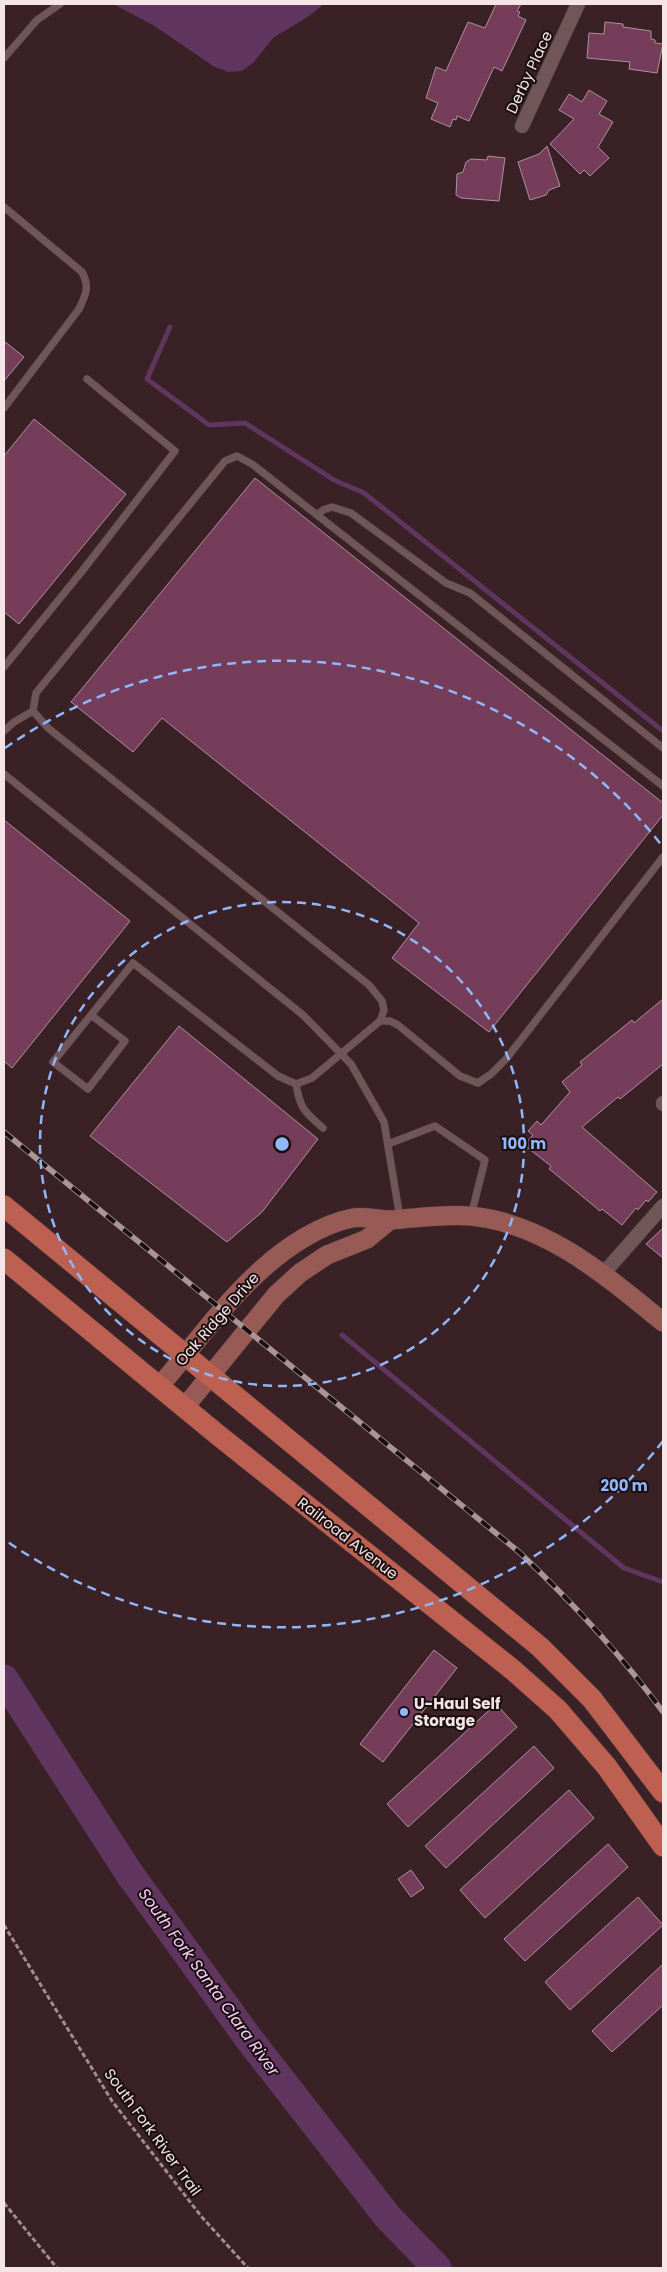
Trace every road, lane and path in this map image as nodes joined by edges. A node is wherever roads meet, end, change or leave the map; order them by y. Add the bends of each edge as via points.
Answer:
1 (60, 4) edge
2 (578, 4) edge
3 (4, 58) edge
4 (522, 126) dead end
5 (4, 207) edge
6 (87, 379) dead end
7 (4, 408) edge
8 (317, 515) junction
9 (5, 662) edge
10 (33, 711) junction
11 (4, 731) edge
12 (663, 748) edge
13 (4, 774) edge
14 (663, 786) edge
15 (663, 857) edge
16 (91, 1015) junction
17 (380, 1021) junction
18 (341, 1054) junction
19 (296, 1084) junction
20 (323, 1128) dead end
21 (388, 1144) junction
22 (4, 1206) edge
23 (663, 1206) edge
24 (471, 1216) junction
25 (395, 1219) junction
26 (4, 1259) edge
27 (603, 1274) junction
28 (663, 1322) edge
29 (186, 1356) junction
30 (210, 1375) junction
31 (158, 1387) junction
32 (184, 1408) junction
33 (663, 1792) edge
34 (663, 1846) edge
35 (4, 1925) edge
36 (4, 2203) edge
37 (57, 2268) edge
38 (248, 2268) edge

1 - 3 lane via 37,20
2 - 4 street, Derby Place
5 - 7 lane via 82,272 87,283 79,309
6 - 9 lane via 175,451 84,570
8 - 10 lane via 252,464 238,456 225,461 36,693
8 - 12 lane via 332,507 352,513 446,583 470,594
8 - 14 lane
10 - 11 lane
10 - 17 lane via 48,728 369,985 382,1001 384,1010
13 - 18 lane via 303,1015
15 - 17 lane via 506,1059 478,1082 460,1076 398,1025
16 - 16 lane via 53,1062 88,1089 125,1041
16 - 19 lane via 133,963 278,1076
17 - 18 lane
18 - 19 lane via 312,1078
18 - 21 lane via 351,1064 384,1122
19 - 20 lane via 304,1112
21 - 24 lane via 435,1126 485,1160
21 - 25 lane
22 - 29 main road
23 - 27 street
24 - 25 main road, Oak Ridge Drive via 428,1215
24 - 27 main road, Oak Ridge Drive via 532,1233 563,1247
25 - 29 main road, Oak Ridge Drive via 354,1218 318,1230 288,1249 241,1290
25 - 30 main road, Oak Ridge Drive via 368,1239 327,1255 300,1273 276,1295
26 - 31 main road, Railroad Avenue
27 - 28 main road, Oak Ridge Drive
29 - 30 main road
29 - 31 main road, Oak Ridge Drive
30 - 32 main road, Oak Ridge Drive
30 - 33 main road via 540,1647 592,1699
31 - 32 main road, Railroad Avenue
32 - 34 main road, Railroad Avenue via 513,1670 558,1710 606,1767
35 - 38 path, South Fork River Trail via 112,2101 201,2216
36 - 37 path

